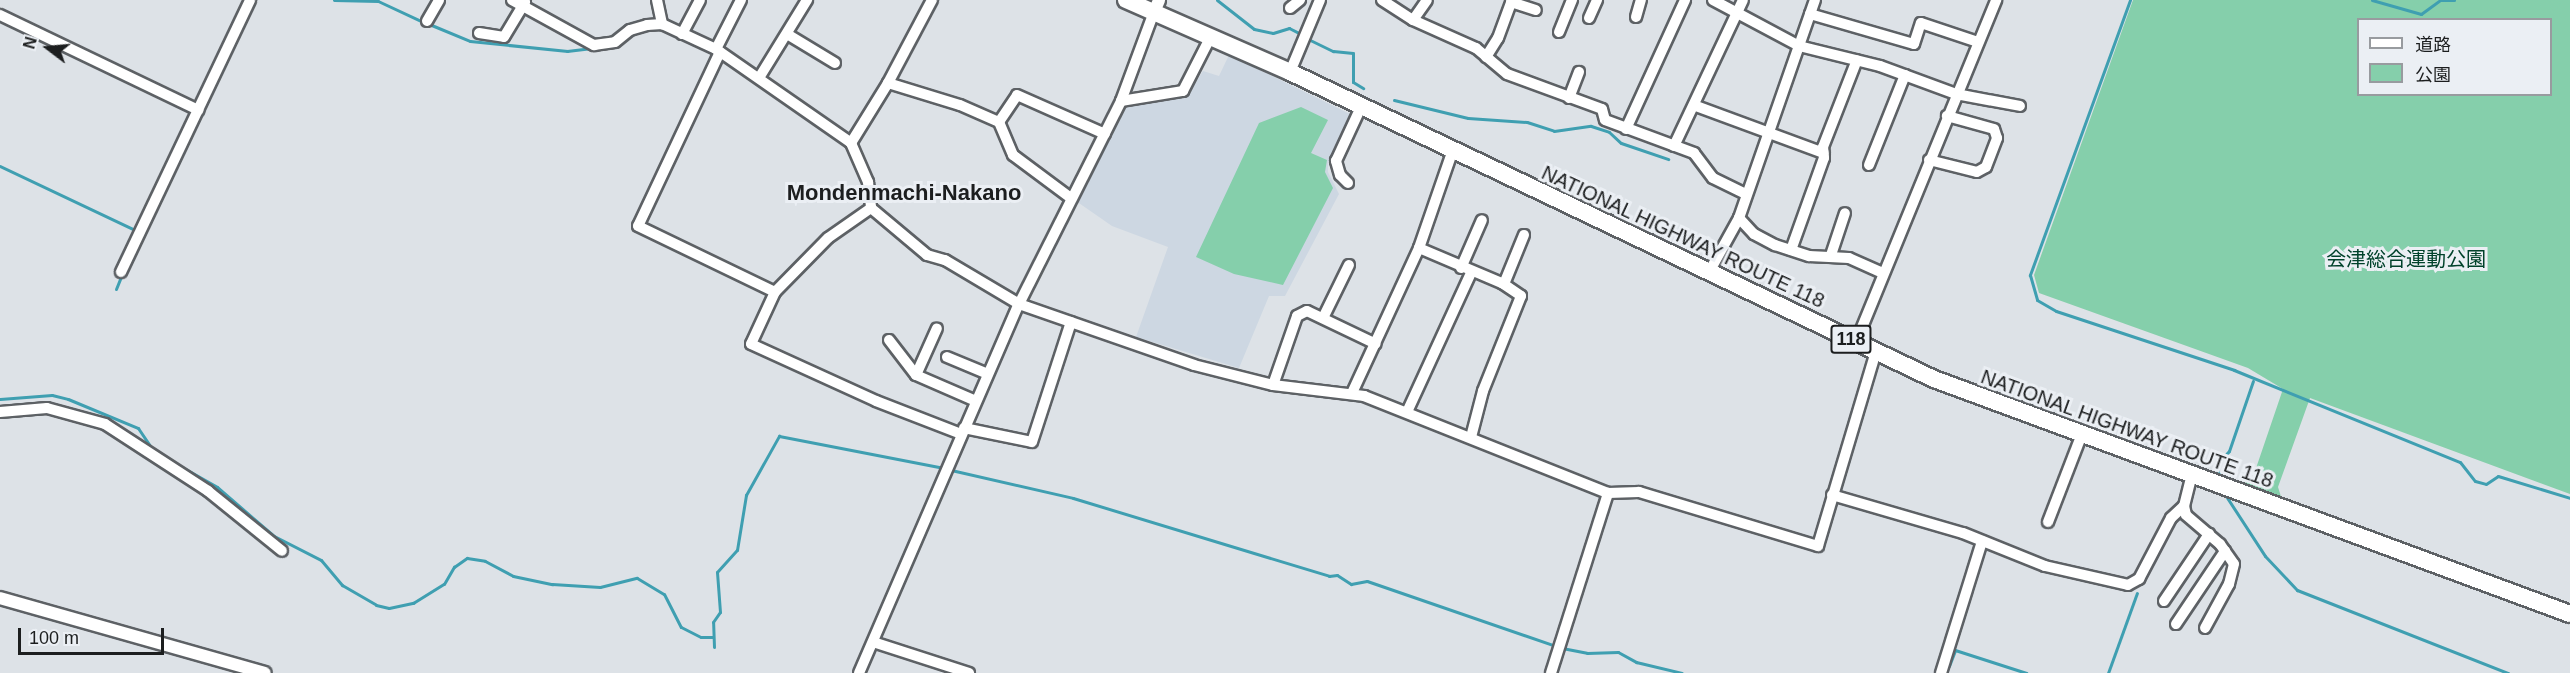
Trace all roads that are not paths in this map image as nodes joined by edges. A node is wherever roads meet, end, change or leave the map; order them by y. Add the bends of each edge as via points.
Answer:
1 (250, 0) edge
2 (439, 0) edge
3 (512, 0) edge
4 (657, 0) edge
5 (700, 0) edge
6 (741, 0) edge
7 (807, 0) edge
8 (932, 0) edge
9 (1126, 0) edge
10 (1300, 0) edge
11 (1382, 0) edge
12 (1426, 0) edge
13 (1572, 0) edge
14 (1597, 0) edge
15 (1641, 0) edge
16 (1685, 0) edge
17 (1713, 0) edge
18 (1743, 0) edge
19 (1815, 0) edge
20 (1994, 0) edge
21 (1317, 1) edge
22 (1512, 1) edge
23 (525, 3) edge
24 (1156, 6) edge
25 (1290, 8) dead end
26 (1536, 10) dead end
27 (1738, 14) junction
28 (1810, 14) junction
29 (0, 15) edge
30 (1636, 17) dead end
31 (1589, 18) dead end
32 (1413, 20) junction
33 (428, 21) dead end
34 (662, 24) junction
35 (1559, 32) dead end
36 (479, 33) dead end
37 (682, 34) junction
38 (787, 34) junction
39 (1210, 38) junction
40 (1978, 42) junction
41 (1799, 46) junction
42 (718, 50) junction
43 (1486, 57) junction
44 (1857, 60) junction
45 (835, 63) dead end
46 (1290, 72) junction
47 (1579, 72) dead end
48 (1905, 75) junction
49 (759, 78) junction
50 (888, 83) junction
51 (1956, 94) junction
52 (1569, 98) junction
53 (1122, 101) junction
54 (1696, 106) junction
55 (2020, 106) dead end
56 (1361, 107) junction
57 (198, 110) junction
58 (1947, 116) junction
59 (999, 122) junction
60 (1626, 129) junction
61 (1105, 134) junction
62 (1767, 134) junction
63 (850, 143) junction
64 (1674, 147) junction
65 (1453, 150) junction
66 (1824, 153) junction
67 (1929, 160) junction
68 (1869, 165) dead end
69 (1348, 183) dead end
70 (1746, 194) junction
71 (1071, 198) junction
72 (871, 208) junction
73 (1845, 213) dead end
74 (1739, 218) junction
75 (1482, 220) dead end
76 (1524, 235) dead end
77 (1419, 248) junction
78 (1791, 250) junction
79 (1831, 255) junction
80 (1348, 266) dead end
81 (1466, 270) junction
82 (121, 272) dead end
83 (1882, 273) junction
84 (1708, 274) junction
85 (1504, 284) junction
86 (775, 292) junction
87 (1019, 304) junction
88 (1323, 318) junction
89 (1071, 322) junction
90 (937, 328) dead end
91 (889, 340) dead end
92 (1856, 342) junction
93 (1376, 344) junction
94 (1876, 352) junction
95 (947, 357) dead end
96 (988, 374) junction
97 (916, 375) junction
98 (1273, 385) junction
99 (1352, 393) junction
100 (976, 401) junction
101 (0, 411) edge
102 (1407, 412) junction
103 (963, 431) junction
104 (2082, 434) junction
105 (1471, 437) junction
106 (2192, 474) junction
107 (1608, 493) junction
108 (1832, 495) junction
109 (2184, 506) junction
110 (2048, 522) dead end
111 (2210, 534) junction
112 (1982, 541) junction
113 (282, 550) dead end
114 (2225, 551) junction
115 (0, 598) edge
116 (2164, 601) dead end
117 (2570, 614) edge
118 (2176, 624) dead end
119 (2205, 628) dead end
120 (873, 642) junction
121 (265, 673) edge
122 (859, 673) edge
123 (969, 673) edge
124 (1551, 673) edge
125 (1941, 673) edge

1 - 57 street
2 - 33 street
3 - 23 street
4 - 34 street
5 - 37 street
6 - 42 street
7 - 38 street
8 - 50 street
9 - 24 highway, NATIONAL HIGHWAY ROUTE 118 / 118
10 - 25 street
11 - 32 street
12 - 32 street
13 - 35 street
14 - 31 street
15 - 30 street
16 - 60 street
17 - 27 street
18 - 27 street
19 - 28 street
20 - 40 street
21 - 46 street
22 - 26 street
22 - 43 street
23 - 34 street via 594,45 615,42 639,27
23 - 36 street via 504,37
24 - 39 highway, NATIONAL HIGHWAY ROUTE 118 / 118
24 - 53 street
27 - 41 street
27 - 54 street
28 - 40 street via 1914,44 1921,23
28 - 41 street
29 - 57 street
32 - 43 street
34 - 37 street
37 - 42 street
38 - 45 street
38 - 49 street
39 - 46 highway, NATIONAL HIGHWAY ROUTE 118 / 118
39 - 53 street via 1183,91
40 - 51 street
41 - 44 street
41 - 62 street
42 - 49 street
42 - 86 street via 638,226
43 - 52 street via 1507,74
44 - 48 street
44 - 66 street
46 - 56 highway, NATIONAL HIGHWAY ROUTE 118 / 118
47 - 52 street
48 - 51 street
48 - 68 street
49 - 63 street
50 - 59 street via 960,105
50 - 63 street
51 - 55 street
51 - 58 street
52 - 60 street via 1602,109 1605,120
53 - 61 street
54 - 62 street
54 - 64 street
56 - 65 highway, NATIONAL HIGHWAY ROUTE 118 / 118
56 - 69 street via 1336,161 1340,175
57 - 82 street
58 - 67 street
58 - 67 street via 1997,134 1986,168 1977,172
59 - 61 street via 1017,95
59 - 71 street via 1013,155
60 - 64 street
61 - 71 street
62 - 66 street
62 - 70 street
63 - 72 street via 868,182
64 - 70 street via 1694,153 1713,178
65 - 77 street
65 - 84 highway, NATIONAL HIGHWAY ROUTE 118 / 118
66 - 78 street
67 - 83 street
70 - 74 street
71 - 87 street
72 - 86 street via 828,238
72 - 87 street via 927,255 945,260
73 - 79 street
74 - 78 street via 1754,234
74 - 84 street
75 - 81 street
76 - 85 street
77 - 81 street
77 - 93 street
78 - 79 street via 1809,256
79 - 83 street via 1849,258
80 - 88 street
81 - 85 street
81 - 102 street
83 - 92 street
84 - 92 highway, NATIONAL HIGHWAY ROUTE 118 / 118
85 - 105 street via 1521,296 1484,391
86 - 103 street via 751,344 876,401
87 - 89 street
87 - 96 street
88 - 93 street
88 - 98 street via 1307,310 1297,316
89 - 98 street via 1194,365
89 - 103 street via 1032,442
90 - 97 street
91 - 97 street
92 - 94 highway, NATIONAL HIGHWAY ROUTE 118 / 118
93 - 99 street
94 - 104 highway, NATIONAL HIGHWAY ROUTE 118 / 118 via 1964,392
94 - 108 street
95 - 96 street
96 - 100 street
97 - 100 street
98 - 99 street
99 - 102 street
100 - 103 street
101 - 113 street via 46,408 115,429 208,491
102 - 105 street
103 - 120 street
104 - 106 highway, NATIONAL HIGHWAY ROUTE 118 / 118
104 - 110 street
105 - 107 street
106 - 109 street
106 - 117 highway, NATIONAL HIGHWAY ROUTE 118 / 118
107 - 108 street via 1639,492 1818,546
107 - 124 street
108 - 112 street
109 - 111 street via 2189,520
109 - 112 street via 2171,518 2139,579 2127,585 2045,566
111 - 114 street
111 - 116 street
112 - 125 street
114 - 118 street
114 - 119 street via 2234,564 2229,584
115 - 121 street
120 - 122 street
120 - 123 street

